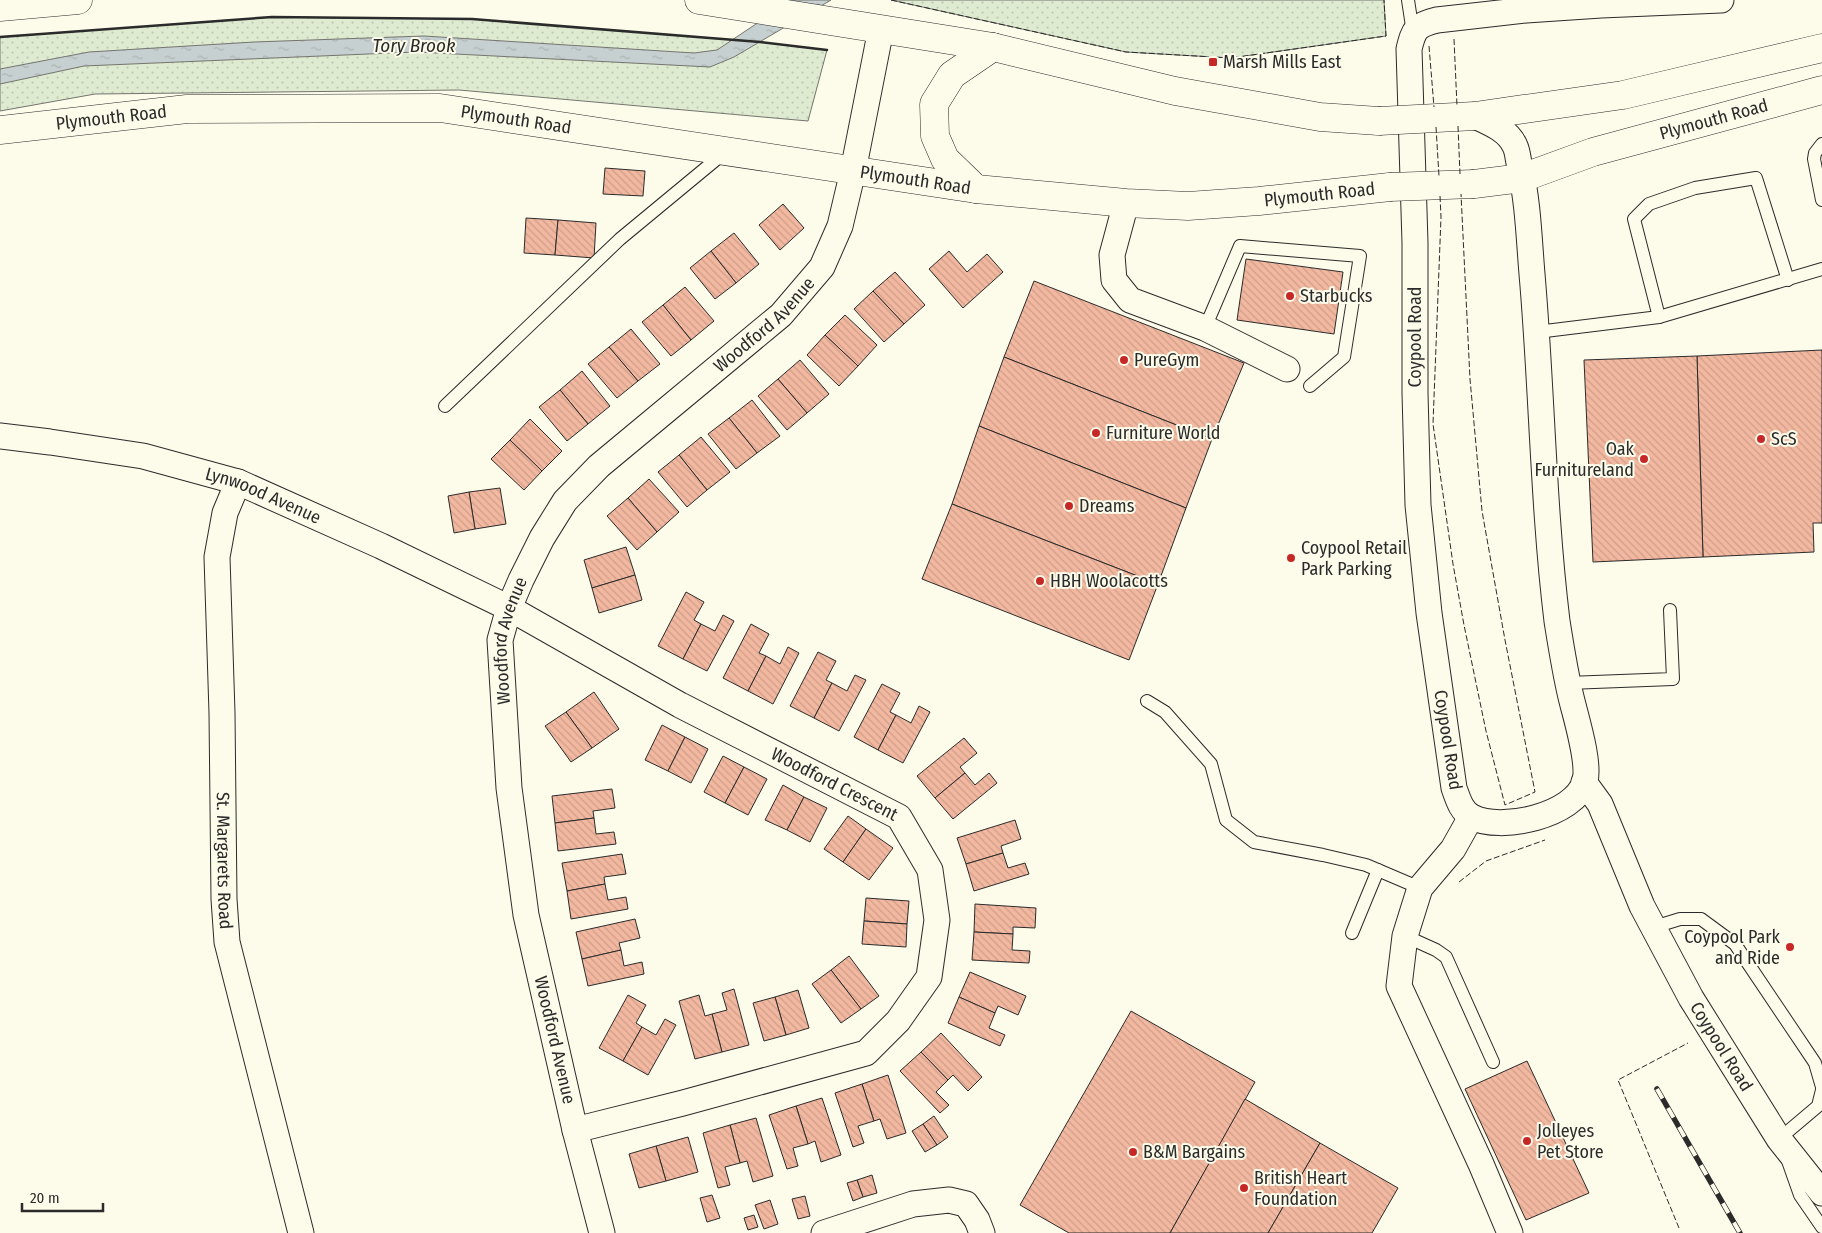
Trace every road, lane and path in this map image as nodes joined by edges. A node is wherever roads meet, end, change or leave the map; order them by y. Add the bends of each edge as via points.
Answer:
1 (78, 0) edge
2 (700, 0) edge
3 (1408, 0) edge
4 (1721, 0) edge
5 (0, 7) edge
6 (1469, 8) edge
7 (881, 29) junction
8 (1413, 33) junction
9 (993, 47) junction
10 (1822, 48) edge
11 (1822, 90) edge
12 (1475, 116) junction
13 (0, 130) edge
14 (1822, 144) edge
15 (726, 151) junction
16 (853, 171) junction
17 (1522, 178) junction
18 (976, 188) junction
19 (1822, 200) edge
20 (1126, 203) junction
21 (1822, 269) edge
22 (1788, 280) junction
23 (1659, 317) junction
24 (1205, 328) junction
25 (1537, 332) junction
26 (1287, 369) dead end
27 (1310, 386) dead end
28 (445, 406) dead end
29 (0, 436) edge
30 (238, 482) junction
31 (510, 608) junction
32 (1670, 610) dead end
33 (1568, 683) junction
34 (1146, 701) dead end
35 (1584, 782) junction
36 (1471, 817) junction
37 (1378, 870) junction
38 (1420, 888) junction
39 (1654, 927) junction
40 (1352, 933) dead end
41 (1405, 936) junction
42 (1493, 1062) dead end
43 (1822, 1088) edge
44 (575, 1130) junction
45 (1779, 1139) junction
46 (1822, 1193) edge
47 (1822, 1227) edge
48 (301, 1233) edge
49 (602, 1233) edge
50 (824, 1233) edge
51 (982, 1233) edge
52 (1510, 1233) edge

1 - 5 main road
2 - 7 main road
3 - 8 lane
4 - 6 street via 1526,10
6 - 8 street via 1424,23
7 - 9 main road
7 - 16 street, Woodford Avenue
8 - 36 street, Coypool Road via 1409,49 1418,505 1429,613 1454,788 1460,806
9 - 12 main road, bridge via 1175,91 1320,117 1379,121
9 - 18 main road via 952,75 934,104 935,136 945,159
10 - 12 main road via 1624,96
11 - 17 main road, Plymouth Road via 1612,146
12 - 17 street via 1503,130 1515,146
13 - 15 main road, Plymouth Road via 187,109 440,108
14 - 19 lane via 1814,159
15 - 16 main road, Plymouth Road
15 - 28 lane via 620,239
16 - 18 main road, Plymouth Road
16 - 31 street, Woodford Avenue via 840,226 822,267 781,315 599,466 565,501 542,538
17 - 20 main road, Plymouth Road, bridge via 1188,206
17 - 25 street
18 - 20 main road, Plymouth Road
20 - 24 street via 1112,255 1114,280 1130,300
21 - 22 lane
22 - 23 lane
22 - 23 lane via 1756,178 1695,188 1649,204 1634,218
23 - 25 lane
24 - 26 street
24 - 27 lane via 1240,246 1360,256 1344,357
25 - 33 street via 1550,546
29 - 30 street, Lynwood Avenue via 143,456
30 - 31 street, Lynwood Avenue
30 - 48 street, St. Margarets Road via 225,513 217,557 227,942
31 - 44 street, Woodford Avenue via 500,640 508,788 526,915
31 - 44 street, Woodford Crescent via 680,705 900,817 930,870 937,920 929,977 898,1021 866,1053
32 - 33 lane via 1673,679
33 - 35 street via 1585,762
34 - 37 lane via 1165,712 1211,764 1226,820 1254,842 1323,855
35 - 36 street via 1572,801 1545,815 1494,824
35 - 39 street, Coypool Road via 1600,804 1642,906
36 - 38 street via 1453,849
37 - 38 lane
37 - 40 lane
38 - 41 street
39 - 43 lane via 1680,919 1701,919 1735,944 1815,1063
39 - 45 street, Coypool Road via 1696,1006
41 - 42 lane via 1446,957
41 - 52 street via 1399,986
43 - 45 lane via 1818,1106
44 - 49 street, Woodford Avenue
45 - 46 street, Coypool Road
45 - 47 lane via 1800,1195
50 - 51 street via 913,1204 949,1200 966,1204

